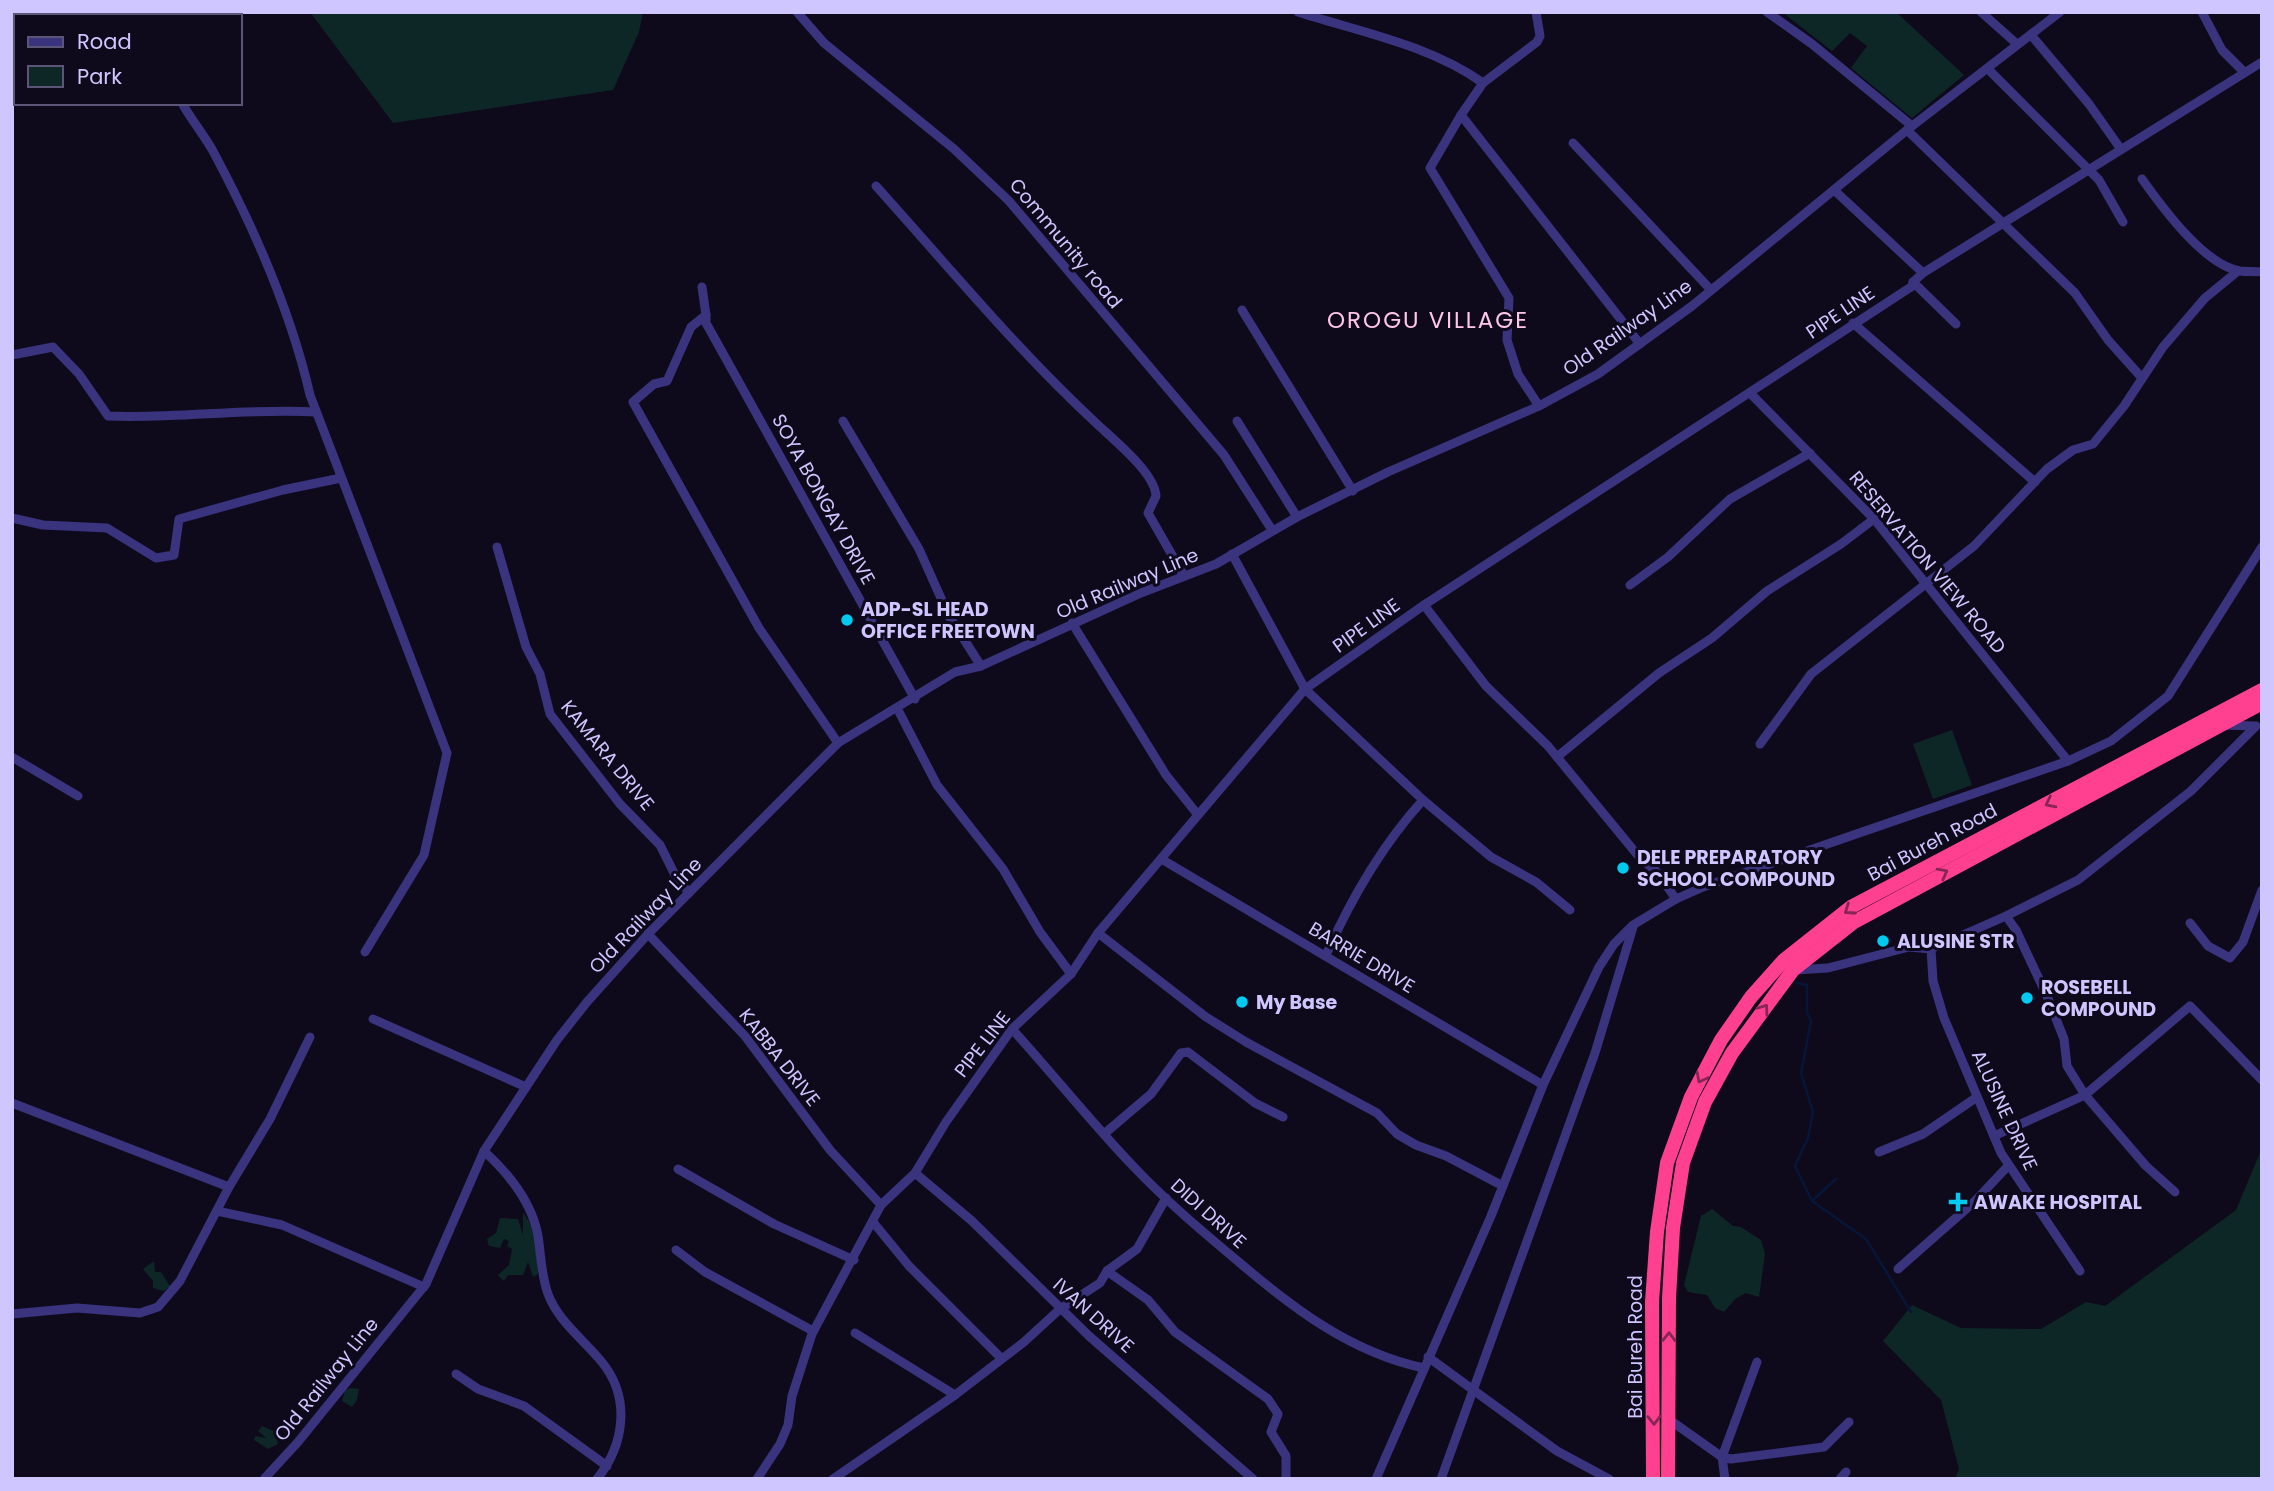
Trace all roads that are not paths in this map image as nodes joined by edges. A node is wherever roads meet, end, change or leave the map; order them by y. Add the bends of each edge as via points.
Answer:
1 (797, 12) edge
2 (1298, 12) edge
3 (1536, 12) edge
4 (1767, 12) edge
5 (1981, 12) edge
6 (2060, 12) edge
7 (2202, 12) edge
8 (2032, 35) junction
9 (2017, 44) junction
10 (2262, 62) edge
11 (1989, 70) junction
12 (2244, 72) junction
13 (1483, 83) junction
14 (184, 105) edge
15 (1461, 115) junction
16 (1910, 128) junction
17 (1573, 143) dead end
18 (2120, 148) junction
19 (2090, 171) junction
20 (2142, 179) dead end
21 (876, 186) dead end
22 (1834, 190) junction
23 (2123, 222) dead end
24 (2003, 223) junction
25 (2238, 271) junction
26 (2262, 272) edge
27 (1923, 273) junction
28 (1913, 282) junction
29 (702, 286) dead end
30 (1712, 290) junction
31 (1242, 310) dead end
32 (706, 315) junction
33 (1853, 323) junction
34 (1956, 324) dead end
35 (1640, 344) junction
36 (12, 355) edge
37 (2143, 378) junction
38 (1751, 394) junction
39 (1539, 406) junction
40 (316, 412) junction
41 (844, 421) dead end
42 (1237, 421) dead end
43 (1810, 453) junction
44 (341, 478) junction
45 (2035, 482) junction
46 (1353, 491) junction
47 (12, 517) edge
48 (1297, 517) junction
49 (1874, 519) junction
50 (1272, 530) junction
51 (497, 547) dead end
52 (2262, 547) edge
53 (1233, 554) junction
54 (1184, 576) junction
55 (1926, 584) junction
56 (1630, 585) dead end
57 (1424, 605) junction
58 (1072, 623) junction
59 (981, 666) junction
60 (1305, 689) junction
61 (2262, 690) edge
62 (915, 699) junction
63 (2262, 703) edge
64 (897, 708) junction
65 (2220, 725) junction
66 (838, 743) junction
67 (1760, 744) dead end
68 (12, 757) edge
69 (1557, 757) junction
70 (2068, 761) junction
71 (78, 796) dead end
72 (1423, 800) junction
73 (1198, 815) junction
74 (1163, 860) junction
75 (2262, 890) edge
76 (689, 893) junction
77 (1676, 899) junction
78 (1570, 910) dead end
79 (2006, 916) junction
80 (2190, 923) dead end
81 (1633, 925) junction
82 (1098, 933) junction
83 (648, 934) junction
84 (1931, 949) junction
85 (365, 952) dead end
86 (1326, 955) junction
87 (1793, 970) junction
88 (1071, 974) junction
89 (373, 1019) dead end
90 (1012, 1030) junction
91 (310, 1037) dead end
92 (2262, 1080) edge
93 (1543, 1085) junction
94 (526, 1087) junction
95 (2085, 1096) junction
96 (1977, 1097) junction
97 (12, 1103) edge
98 (1283, 1117) dead end
99 (1104, 1133) junction
100 (1994, 1136) junction
101 (484, 1151) junction
102 (1879, 1152) dead end
103 (2008, 1166) junction
104 (678, 1169) dead end
105 (915, 1173) junction
106 (1503, 1186) junction
107 (229, 1187) junction
108 (2175, 1192) dead end
109 (1166, 1198) junction
110 (881, 1205) junction
111 (217, 1211) junction
112 (873, 1222) junction
113 (676, 1250) dead end
114 (854, 1260) junction
115 (1898, 1269) dead end
116 (1107, 1271) junction
117 (2080, 1271) dead end
118 (424, 1287) junction
119 (1060, 1309) junction
120 (12, 1314) edge
121 (813, 1331) junction
122 (855, 1333) dead end
123 (1428, 1357) junction
124 (1000, 1358) junction
125 (1757, 1362) dead end
126 (1424, 1368) junction
127 (456, 1374) dead end
128 (1472, 1392) junction
129 (955, 1395) junction
130 (1667, 1418) junction
131 (1849, 1422) dead end
132 (1722, 1457) junction
133 (607, 1466) junction
134 (264, 1479) edge
135 (597, 1479) edge
136 (757, 1479) edge
137 (833, 1479) edge
138 (1253, 1479) edge
139 (1286, 1479) edge
140 (1376, 1479) edge
141 (1441, 1479) edge
142 (1609, 1479) edge
143 (1653, 1479) edge
144 (1668, 1479) edge
145 (1725, 1479) edge

1 - 50 street, Community road via 824,43 954,149 1009,201 1224,455
2 - 13 street via 1422,51
3 - 13 street via 1537,42
4 - 16 street
5 - 9 street
6 - 8 street, Old Railway Line
7 - 12 street via 2221,50
8 - 9 street, Old Railway Line
8 - 18 street
9 - 11 street, Old Railway Line
10 - 12 street, PIPE LINE
11 - 16 street, Old Railway Line
11 - 19 street
12 - 18 street, PIPE LINE
13 - 15 street
14 - 40 street via 213,151 257,244 300,352
15 - 35 street
15 - 39 street via 1430,168 1509,298 1507,340 1518,374
16 - 22 street, Old Railway Line
16 - 24 street
17 - 30 street
18 - 19 street, PIPE LINE
19 - 23 street
19 - 24 street, PIPE LINE
20 - 25 street via 2185,234
21 - 54 street via 1065,395 1121,446 1151,481 1156,496 1148,513
22 - 27 street
22 - 30 street, Old Railway Line
24 - 27 street, PIPE LINE
24 - 37 street via 2075,293 2108,340
25 - 26 street
25 - 37 street via 2206,298
27 - 28 street, PIPE LINE
28 - 33 street, PIPE LINE
28 - 34 street
29 - 32 street, SOYA BONGAY DRIVE
30 - 35 street, Old Railway Line
31 - 46 street
32 - 62 street, SOYA BONGAY DRIVE via 706,323
32 - 66 street via 691,327 667,381 654,384 633,402 759,628
33 - 38 street, PIPE LINE
33 - 45 street
35 - 39 street, Old Railway Line via 1598,374
36 - 40 street via 53,347 79,374 108,416
37 - 45 street via 2093,444 2073,450
38 - 43 street, RESERVATION VIEW ROAD
38 - 57 street, PIPE LINE
39 - 46 street, Old Railway Line
40 - 44 street
41 - 59 street via 919,549 949,616
42 - 48 street
43 - 49 street, RESERVATION VIEW ROAD
43 - 56 street via 1730,499 1668,557
44 - 47 street via 179,519 174,555 156,558 107,528 43,525
44 - 85 street via 447,753 424,855
45 - 55 street via 1974,546
46 - 48 street, Old Railway Line
48 - 50 street, Old Railway Line
49 - 55 street, RESERVATION VIEW ROAD
49 - 69 street via 1767,591
50 - 53 street, Old Railway Line
51 - 76 street, KAMARA DRIVE via 550,714 620,804 660,845
52 - 70 street via 2168,696 2111,741
53 - 54 street, Old Railway Line
53 - 60 street
54 - 58 street, Old Railway Line
55 - 67 street via 1811,674
55 - 70 street, RESERVATION VIEW ROAD
57 - 60 street, PIPE LINE
57 - 69 street via 1486,686
58 - 59 street, Old Railway Line
58 - 73 street via 1166,775
59 - 62 street, Old Railway Line via 955,672
60 - 72 street
60 - 73 street, PIPE LINE
61 -> 143 highway, Bai Bureh Road via 1851,907 1784,960 1751,998 1721,1040 1691,1097 1667,1163 1652,1302
62 - 64 street, Old Railway Line
63 - 65 highway, Bai Bureh Road
64 - 66 street, Old Railway Line
64 - 88 street via 937,785 1003,869
65 - 79 street via 2256,726 2192,791 2078,880
87 -> 65 highway, Bai Bureh Road via 1854,922
66 - 76 street, Old Railway Line
68 - 71 street
69 - 77 street
70 - 77 street
72 - 78 street via 1491,857 1536,882
72 - 86 street via 1342,918
73 - 74 street, PIPE LINE
74 - 82 street, PIPE LINE
74 - 86 street, BARRIE DRIVE
75 - 80 street via 2243,942 2230,958 2208,946
76 - 83 street, Old Railway Line
77 - 81 street
79 - 84 street
79 - 95 street via 2047,996 2064,1039 2067,1066
81 - 93 street via 1599,967
81 - 128 street via 1595,1053
82 - 88 street, PIPE LINE
82 - 106 street via 1206,1017 1246,1042 1377,1113 1397,1134 1416,1145
83 - 94 street, Old Railway Line via 587,1002
83 - 110 street, KABBA DRIVE via 745,1036 830,1150
84 - 87 street via 1909,947 1828,968
84 - 96 street, ALUSINE DRIVE via 1933,981 1944,1018
86 - 93 street, BARRIE DRIVE
130 -> 87 highway, Bai Bureh Road via 1673,1228 1683,1163 1704,1102 1732,1053
88 - 90 street, PIPE LINE
89 - 94 street
90 - 99 street, DIDI DRIVE
90 - 105 street, PIPE LINE
91 - 107 street via 270,1119
92 - 95 street via 2190,1006
93 - 106 street
94 - 101 street, Old Railway Line
95 - 100 street
95 - 108 street
96 - 100 street, ALUSINE DRIVE
96 - 102 street via 1923,1133
97 - 107 street
98 - 99 street via 1255,1103 1188,1052 1181,1053 1151,1094
99 - 109 street, DIDI DRIVE
100 - 103 street, ALUSINE DRIVE
101 - 118 street, Old Railway Line
101 - 133 street via 508,1172 525,1201 538,1234 548,1296 587,1350 601,1361 614,1387 620,1440
103 - 115 street via 1975,1202
103 - 117 street, ALUSINE DRIVE
104 - 114 street via 774,1224
105 - 110 street, PIPE LINE
105 - 119 street, IVAN DRIVE via 972,1221
106 - 123 street
107 - 111 street
109 - 116 street via 1137,1249
109 - 126 street, DIDI DRIVE via 1311,1319 1353,1344
110 - 112 street, PIPE LINE
111 - 118 street via 282,1225
111 - 120 street via 180,1281 158,1307 140,1313 77,1308
112 - 114 street, PIPE LINE
112 - 124 street via 909,1266
113 - 121 street via 705,1272
114 - 121 street, PIPE LINE
116 - 119 street via 1100,1283
116 - 139 street via 1148,1300 1175,1332 1268,1399 1278,1414 1271,1432 1286,1455
118 - 134 street, Old Railway Line
119 - 124 street
119 - 138 street, IVAN DRIVE
121 - 136 street, PIPE LINE via 792,1396 788,1425
122 - 129 street
123 - 126 street
123 - 128 street
124 - 129 street
125 - 132 street
126 - 140 street
127 - 133 street via 478,1389 524,1406
128 - 141 street
128 - 142 street via 1557,1451
129 - 137 street
130 - 132 street
130 - 144 highway, Bai Bureh Road
131 - 132 street via 1824,1447
132 - 145 street
133 - 135 street

